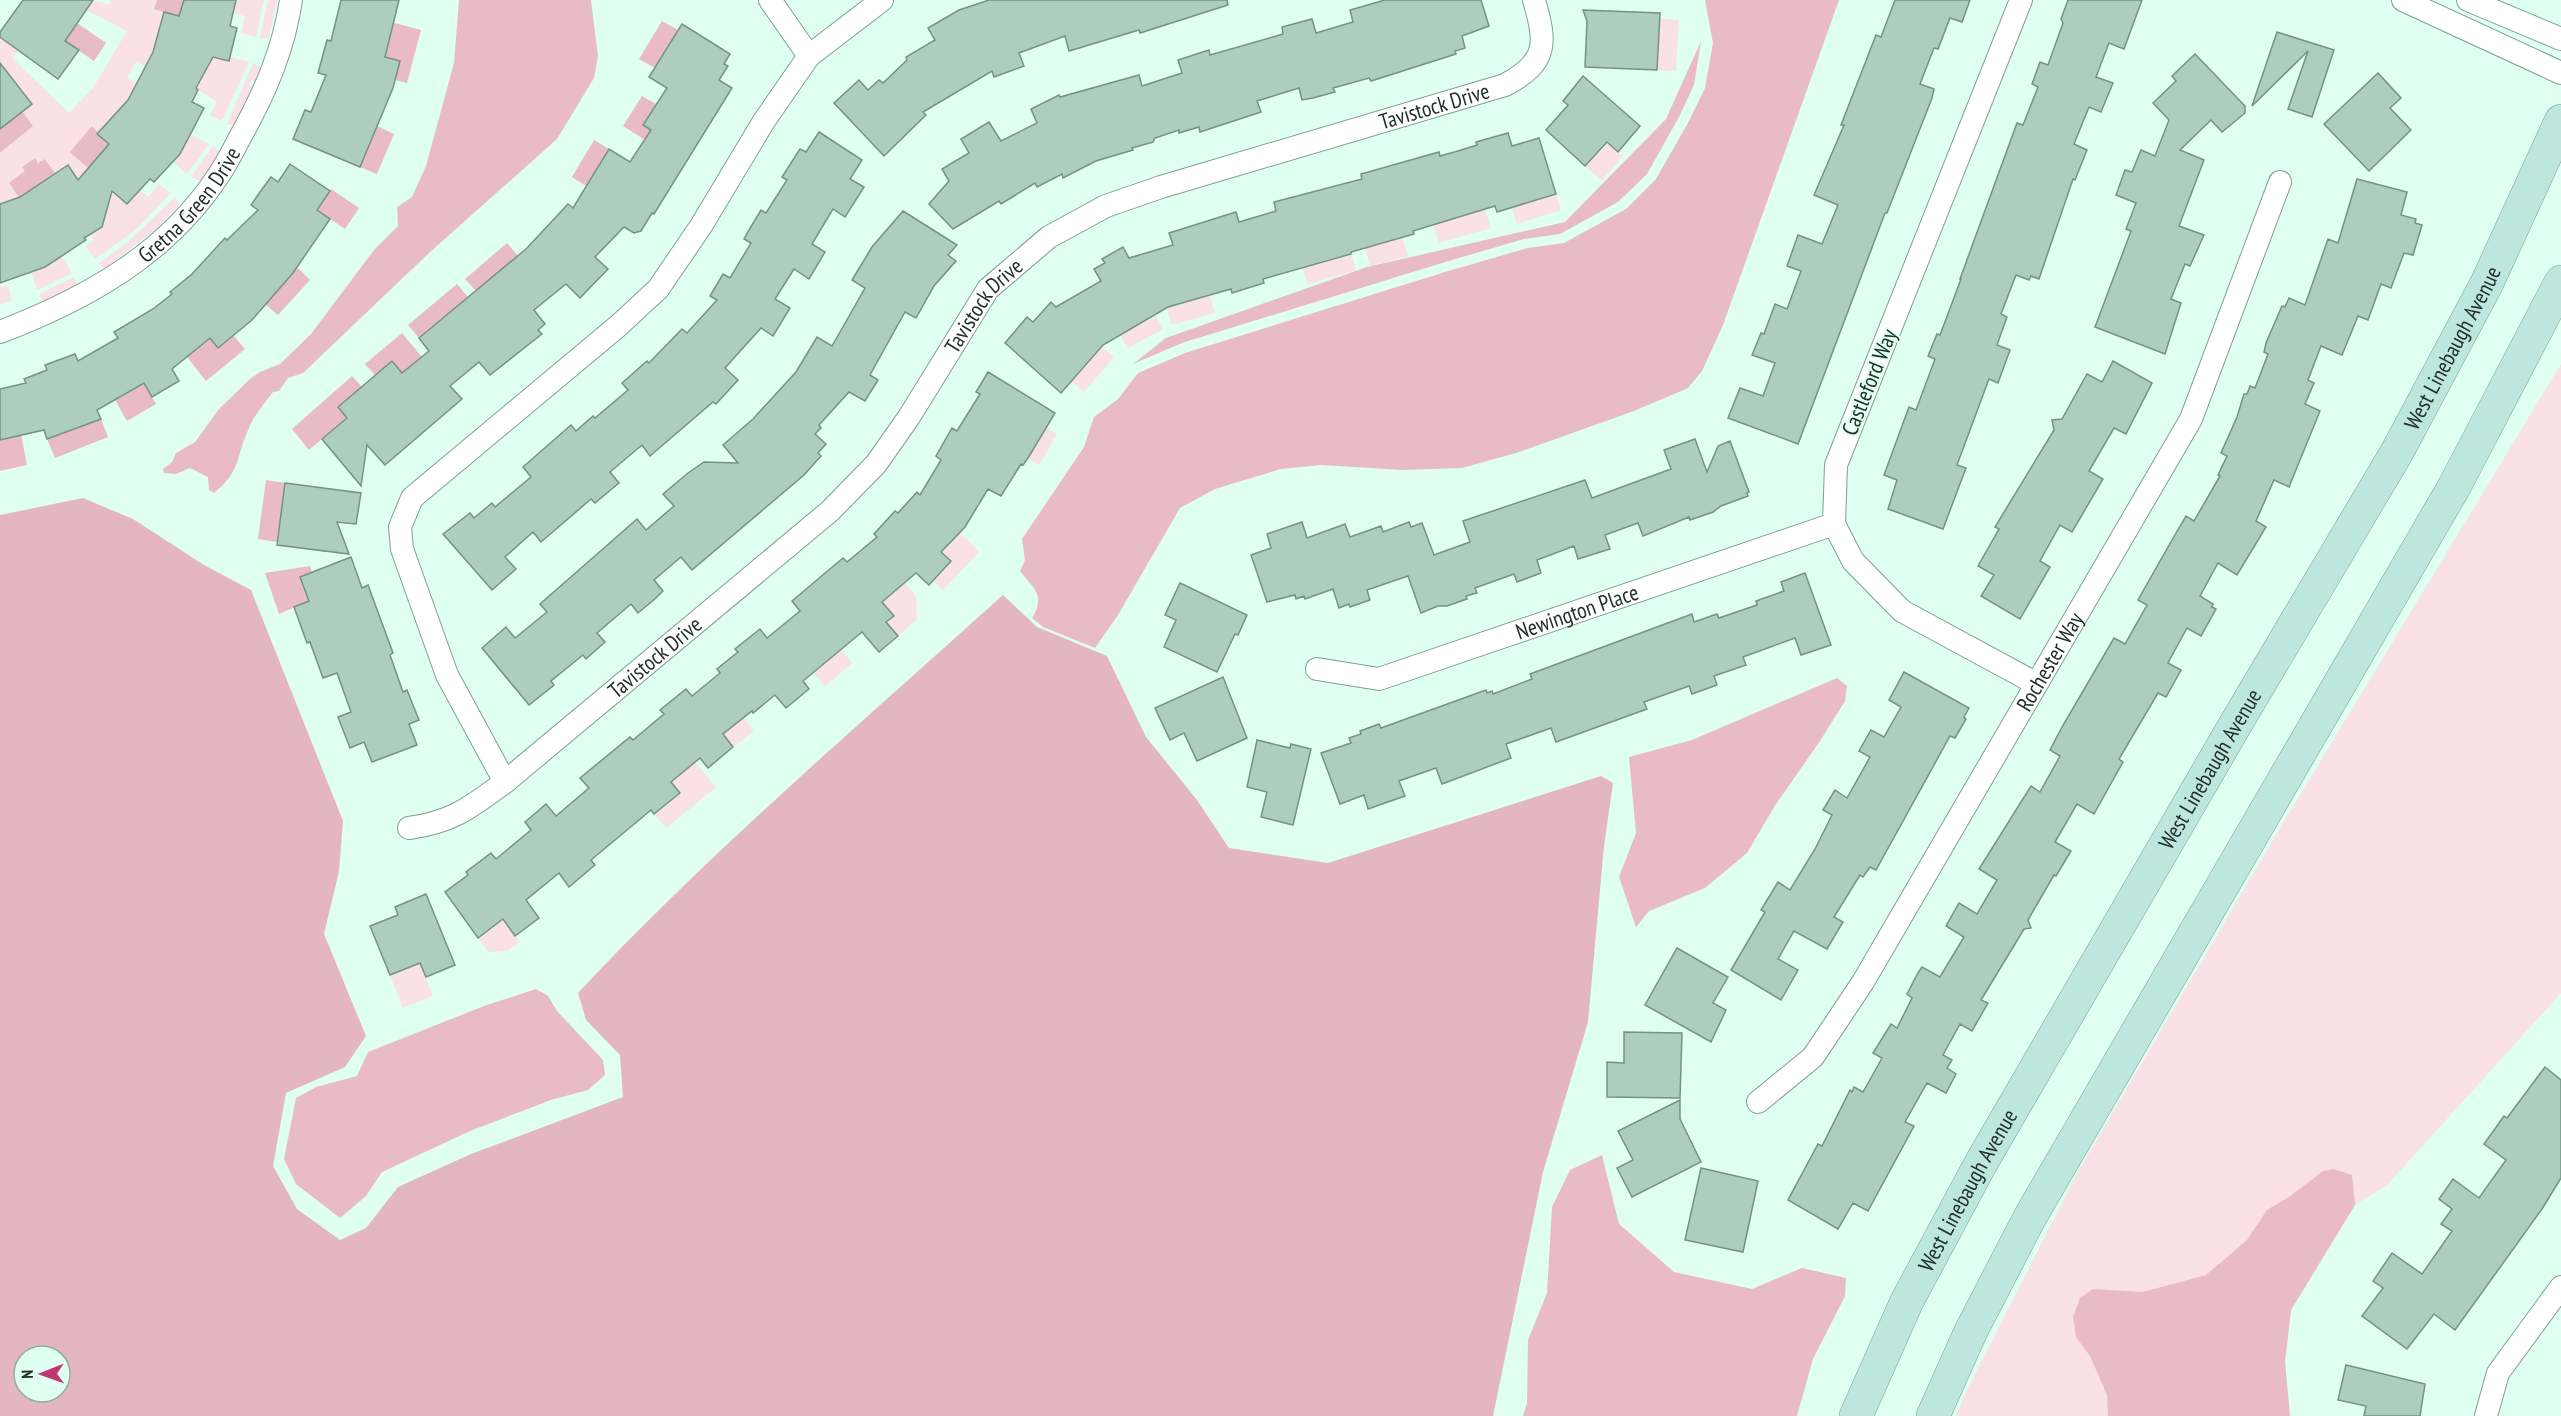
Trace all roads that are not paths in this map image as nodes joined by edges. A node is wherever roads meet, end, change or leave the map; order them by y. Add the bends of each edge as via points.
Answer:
1 (291, 0) edge
2 (770, 0) edge
3 (882, 0) edge
4 (1534, 0) edge
5 (2021, 0) edge
6 (2403, 0) edge
7 (2469, 0) edge
8 (2561, 39) edge
9 (809, 56) junction
10 (2561, 73) edge
11 (2561, 121) edge
12 (2280, 182) dead end
13 (2561, 282) edge
14 (0, 332) edge
15 (1834, 524) junction
16 (1317, 669) dead end
17 (2035, 683) junction
18 (506, 782) junction
19 (409, 828) dead end
20 (1758, 1102) dead end
21 (2561, 1287) edge
22 (1856, 1416) edge
23 (1933, 1416) edge
24 (2486, 1416) edge

1 - 14 street, Gretna Green Drive via 269,82 219,175 193,208 160,242 102,285 56,310
2 - 9 street
3 - 9 street
4 - 18 street, Tavistock Drive via 1543,32 1540,52 1533,65 1505,85 1161,187 1106,206 1049,237 988,289 876,464 830,511
5 - 15 street, Castleford Way via 1836,465
6 - 10 street
7 - 8 street
9 - 18 street via 658,289 412,498 400,527 402,549 447,675
11 - 22 main road, West Linebaugh Avenue via 2487,283 2397,452 1981,1163 1907,1301
12 - 17 street, Rochester Way via 2191,419
13 - 23 main road via 2454,487 2030,1217
15 - 16 street, Newington Place via 1379,679
15 - 17 street, Castleford Way via 1853,561 1902,611
17 - 20 street, Rochester Way via 1948,838 1826,1038 1813,1057
18 - 19 street, Tavistock Drive via 462,813 433,825
21 - 24 street via 2498,1373

